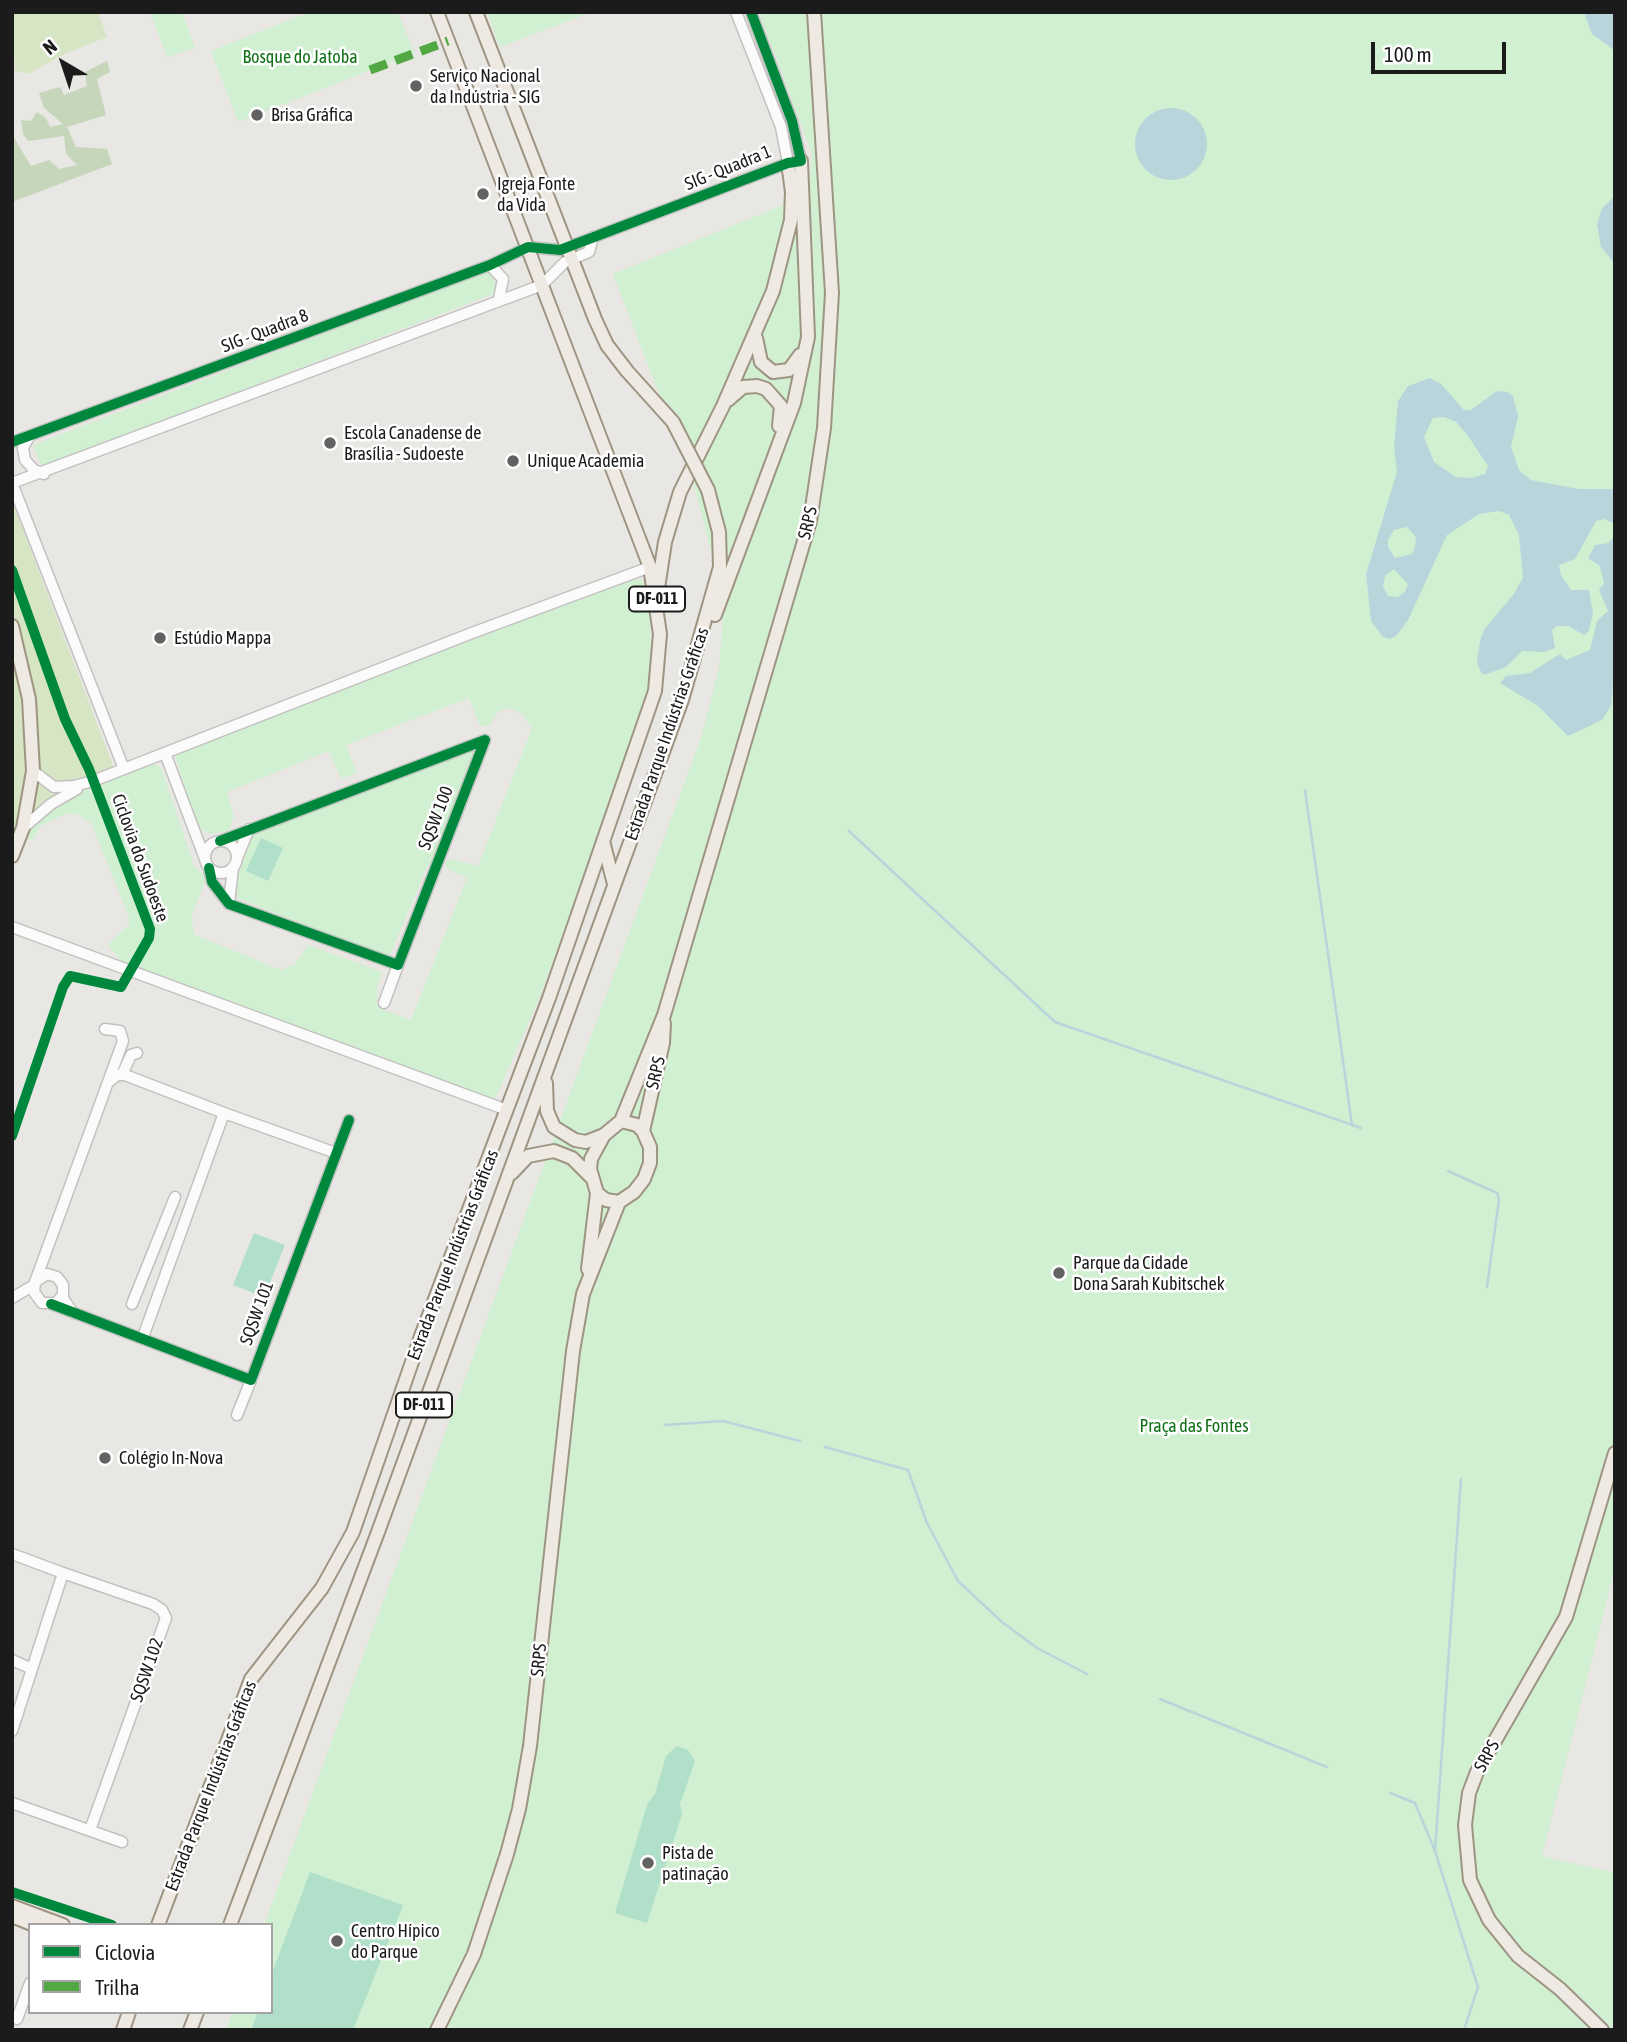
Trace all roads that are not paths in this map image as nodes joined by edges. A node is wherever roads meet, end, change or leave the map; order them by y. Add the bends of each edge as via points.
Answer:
1 (437, 12) edge
2 (476, 12) edge
3 (736, 12) edge
4 (751, 12) edge
5 (814, 12) edge
6 (794, 162) junction
7 (528, 247) junction
8 (566, 252) junction
9 (490, 265) junction
10 (542, 285) junction
11 (499, 299) junction
12 (756, 334) junction
13 (808, 337) junction
14 (723, 406) junction
15 (29, 437) junction
16 (12, 442) edge
17 (770, 464) junction
18 (44, 474) junction
19 (12, 483) edge
20 (650, 567) junction
21 (656, 596) junction
22 (12, 626) edge
23 (682, 700) junction
24 (164, 753) junction
25 (124, 769) junction
26 (33, 771) junction
27 (93, 780) junction
28 (23, 828) junction
29 (249, 829) junction
30 (195, 831) junction
31 (602, 839) junction
32 (217, 841) junction
33 (12, 856) edge
34 (235, 862) junction
35 (207, 863) junction
36 (614, 884) junction
37 (229, 905) junction
38 (14, 930) edge
39 (398, 965) junction
40 (384, 1003) dead end
41 (664, 1015) junction
42 (105, 1029) dead end
43 (137, 1053) dead end
44 (548, 1066) junction
45 (122, 1075) junction
46 (110, 1081) junction
47 (507, 1110) junction
48 (224, 1113) junction
49 (349, 1120) dead end
50 (621, 1121) junction
51 (643, 1131) junction
52 (604, 1135) junction
53 (336, 1153) junction
54 (592, 1178) junction
55 (503, 1188) junction
56 (597, 1193) junction
57 (175, 1197) dead end
58 (619, 1202) junction
59 (156, 1245) junction
60 (176, 1250) junction
61 (45, 1256) junction
62 (53, 1274) junction
63 (588, 1276) junction
64 (35, 1284) junction
65 (63, 1295) junction
66 (13, 1298) edge
67 (37, 1299) junction
68 (51, 1304) junction
69 (132, 1304) dead end
70 (73, 1313) junction
71 (143, 1337) junction
72 (251, 1380) junction
73 (237, 1415) dead end
74 (1615, 1454) edge
75 (12, 1554) edge
76 (63, 1573) junction
77 (12, 1660) edge
78 (30, 1668) junction
79 (12, 1731) edge
80 (12, 1803) edge
81 (90, 1830) junction
82 (122, 1842) dead end
83 (12, 1906) edge
84 (12, 1916) edge
85 (29, 1923) edge
86 (58, 1923) edge
87 (159, 1923) edge
88 (231, 1923) edge
89 (28, 1988) edge
90 (15, 2018) edge
91 (13, 2030) edge
92 (437, 2030) edge
93 (1602, 2030) edge

1 - 7 main road, Estrada Parque Indústrias Gráficas / DF-011
2 - 8 main road, Estrada Parque Indústrias Gráficas / DF-011
3 - 6 street, SIG - Quadra 1
4 - 6 street, SIG - Quadra 1 via 792,121
5 - 41 main road, SRPS via 832,293 821,451 810,521
6 - 8 street, SIG - Quadra 1 via 593,237
6 - 12 main road via 791,220 773,291
6 - 13 main road
7 - 8 street
7 - 9 street, SIG - Quadra 8
7 - 10 main road, Estrada Parque Indústrias Gráficas / DF-011
8 - 10 street
8 - 23 main road, Estrada Parque Indústrias Gráficas / DF-011, bridge via 607,345 673,422 708,490 719,532 720,567
9 - 11 street via 503,279
9 - 15 street, SIG - Quadra 8
10 - 11 street
10 - 20 main road, Estrada Parque Indústrias Gráficas / DF-011
11 - 18 street
12 - 13 main road via 757,355 773,372 796,364
12 - 14 main road
13 - 17 main road via 794,403
14 - 17 main road via 738,390 750,386 766,389 777,398 782,415
14 - 21 main road via 677,500
15 - 16 street, SIG - Quadra 8
15 - 18 street via 23,448 24,460
17 - 23 main road
18 - 19 street
19 - 25 street
20 - 21 main road, Estrada Parque Indústrias Gráficas / DF-011
20 - 24 street
21 - 31 main road, Estrada Parque Indústrias Gráficas / DF-011 via 660,657 656,691
22 - 26 main road via 29,699
23 - 36 main road, Estrada Parque Indústrias Gráficas / DF-011
24 - 25 street
24 - 30 street
25 - 27 street
26 - 27 street via 54,787
26 - 28 main road
27 - 28 street via 57,799
28 - 33 main road
29 - 32 street, SQSW 100
29 - 34 street
29 - 39 street, SQSW 100 via 485,740
30 - 32 street
30 - 35 street
31 - 36 main road, Estrada Parque Indústrias Gráficas
31 - 47 main road, Estrada Parque Indústrias Gráficas / DF-011
32 - 34 street via 230,844
32 - 35 street via 207,849
34 - 35 street via 218,873
34 - 37 street
35 - 37 street via 212,882
36 - 44 main road, Estrada Parque Indústrias Gráficas / DF-011
37 - 39 street
38 - 47 street
39 - 40 street
41 - 50 main road, SRPS
41 - 51 main road, SRPS via 663,1043
42 - 46 street via 115,1028 123,1034
43 - 45 street via 131,1055
44 - 52 main road via 546,1102 554,1127 586,1142
44 - 55 main road, Estrada Parque Indústrias Gráficas / DF-011
45 - 46 street
45 - 48 street
46 - 61 street
47 - 87 main road, Estrada Parque Indústrias Gráficas / DF-011 via 353,1532 322,1588 251,1679
48 - 53 street
48 - 60 street
49 - 53 street, SQSW 101
50 - 51 main road
50 - 52 main road, SRPS
51 - 58 main road, SRPS via 650,1147 647,1171 634,1192
52 - 54 main road via 592,1159
53 - 72 street, SQSW 101
54 - 55 main road via 572,1158 545,1151 521,1161
54 - 56 main road, SRPS
55 - 88 main road, Estrada Parque Indústrias Gráficas / DF-011
56 - 58 main road
56 - 63 main road, SRPS
57 - 59 street
58 - 63 main road, SRPS
59 - 60 street
59 - 69 street
60 - 71 street
61 - 62 street
61 - 64 street
62 - 64 street via 42,1275
62 - 65 street via 61,1280
63 - 92 main road, SRPS via 573,1351 530,1746 519,1809 474,1954
64 - 66 street
64 - 67 street
65 - 68 street
65 - 70 street
66 - 67 street
67 - 68 street
68 - 70 street
70 - 71 street
71 - 72 street
72 - 73 street, SQSW 101
74 - 93 main road, SRPS via 1566,1617 1477,1772 1465,1825 1470,1880 1489,1920 1518,1956
75 - 76 street, SQSW 102
76 - 78 street
76 - 81 street, SQSW 102 via 153,1604 166,1618
77 - 78 street
78 - 79 street
80 - 81 street
81 - 82 street
83 - 86 main road
84 - 85 main road
89 - 90 street
90 - 91 street

